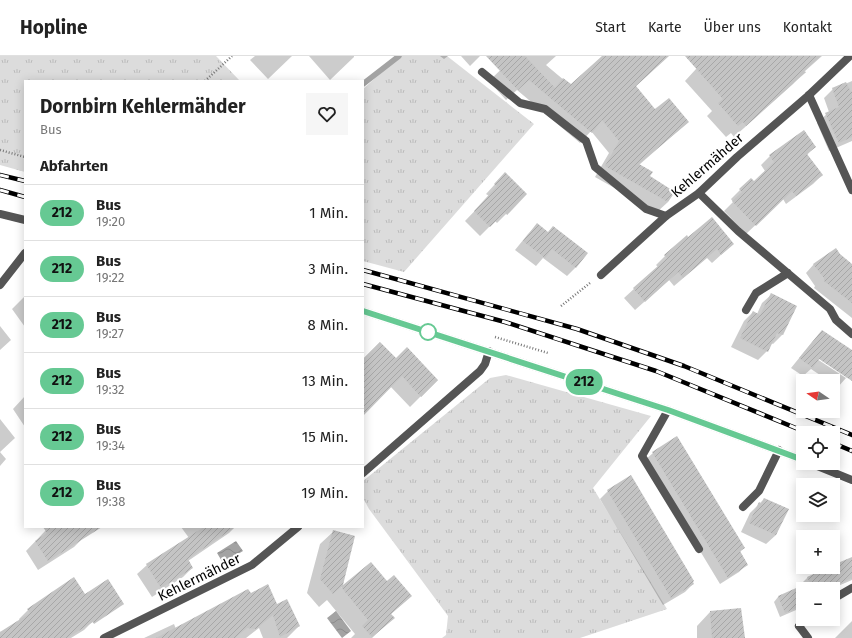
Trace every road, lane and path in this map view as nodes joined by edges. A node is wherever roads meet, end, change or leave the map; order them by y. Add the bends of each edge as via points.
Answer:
1 (232, 56) edge
2 (850, 56) edge
3 (482, 72) dead end
4 (206, 80) edge
5 (809, 95) junction
6 (0, 150) edge
7 (24, 157) edge
8 (852, 190) edge
9 (699, 193) junction
10 (0, 214) edge
11 (666, 216) junction
12 (24, 220) edge
13 (24, 254) edge
14 (788, 273) junction
15 (601, 275) joint
16 (0, 285) edge
17 (561, 306) dead end
18 (746, 310) dead end
19 (364, 311) edge
20 (852, 334) edge
21 (488, 336) dead end
22 (489, 351) junction
23 (548, 353) dead end
24 (668, 410) junction
25 (779, 450) junction
26 (796, 457) edge
27 (827, 470) edge
28 (364, 472) edge
29 (852, 480) edge
30 (743, 508) dead end
31 (297, 528) edge
32 (699, 549) dead end
33 (852, 588) edge
34 (840, 595) edge
35 (799, 626) edge
36 (104, 638) edge
37 (808, 638) edge

1 - 4 path
2 - 5 street, Kehlermähder
3 - 11 street via 520,103 545,109 586,141 595,167 646,209
5 - 8 street
5 - 9 street, Kehlermähder
6 - 7 path
9 - 11 street, Kehlermähder
9 - 14 street via 738,231
10 - 12 street
11 - 15 street, Kehlermähder
13 - 16 street
14 - 18 street via 756,293
14 - 20 street via 830,309 836,320
15 - 17 path
19 - 22 street
21 - 23 path
22 - 24 street
22 - 28 street via 480,371
24 - 25 street
24 - 32 street via 642,456
25 - 26 street
25 - 30 street via 759,491
27 - 29 street
31 - 36 street, Kehlermähder via 252,565
33 - 34 street
35 - 37 street

